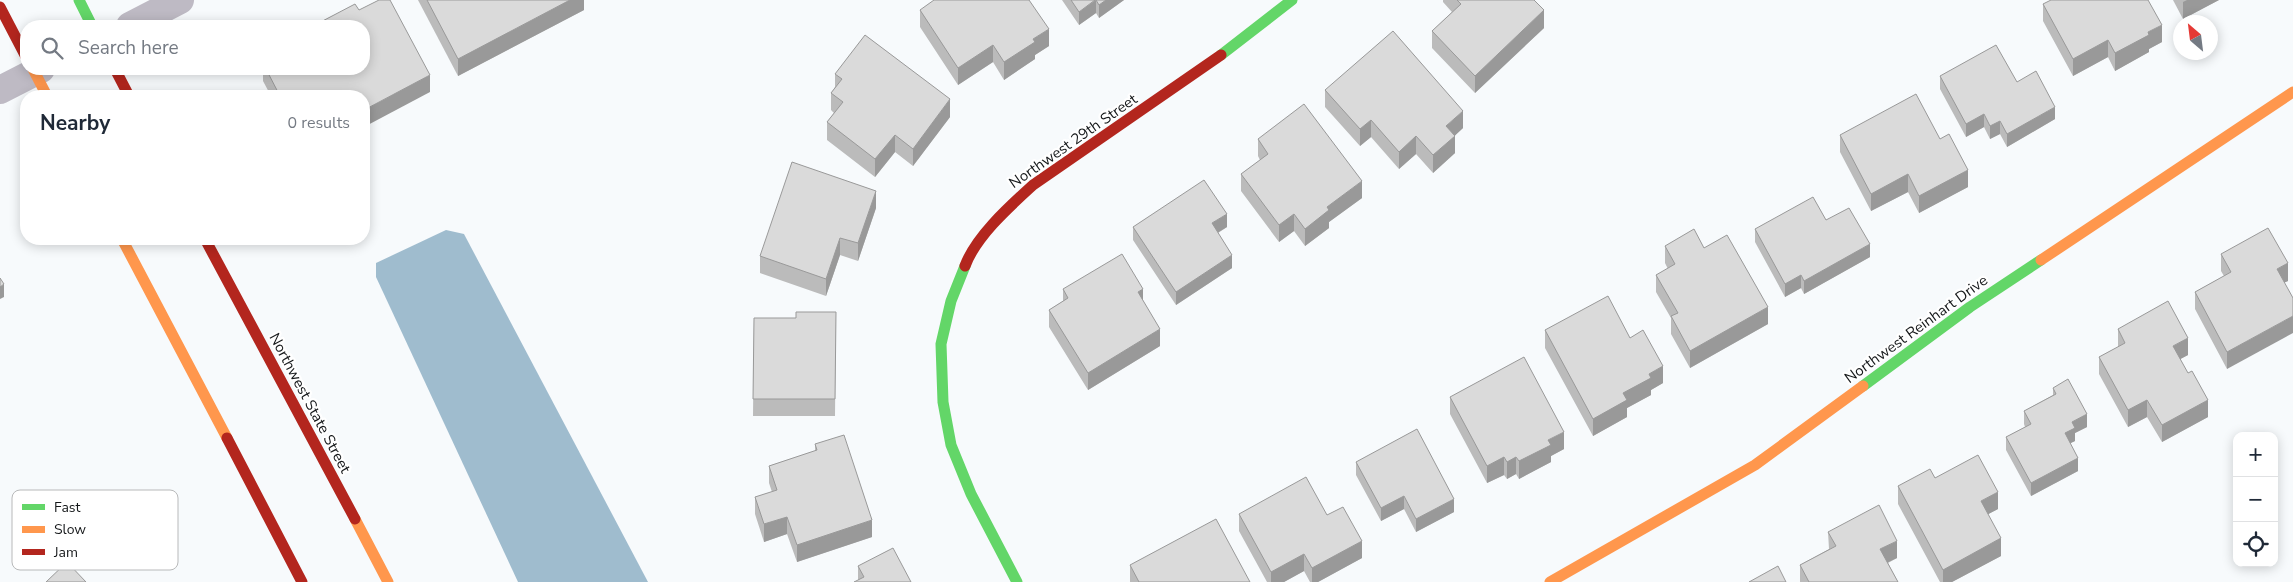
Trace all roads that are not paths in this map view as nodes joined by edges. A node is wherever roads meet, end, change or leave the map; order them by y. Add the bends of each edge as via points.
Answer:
1 (79, 0) edge
2 (180, 0) edge
3 (1292, 0) edge
4 (0, 7) edge
5 (89, 20) edge
6 (142, 20) edge
7 (20, 42) edge
8 (21, 75) edge
9 (38, 75) edge
10 (118, 75) edge
11 (0, 90) edge
12 (44, 90) edge
13 (126, 90) edge
14 (2293, 92) edge
15 (125, 245) edge
16 (208, 245) edge
17 (302, 582) edge
18 (388, 582) edge
19 (1017, 582) edge
20 (1550, 582) edge

1 - 5 street
2 - 6 street
3 - 19 street, Northwest 29th Street via 1220,56 1033,185 1006,208 966,262 951,301 941,344 943,402 951,445 964,478
4 - 7 street
8 - 11 street
9 - 12 street
10 - 13 street
14 - 20 street, Northwest Reinhart Drive via 1970,307 1755,464
15 - 17 street
16 - 18 street, Northwest State Street

